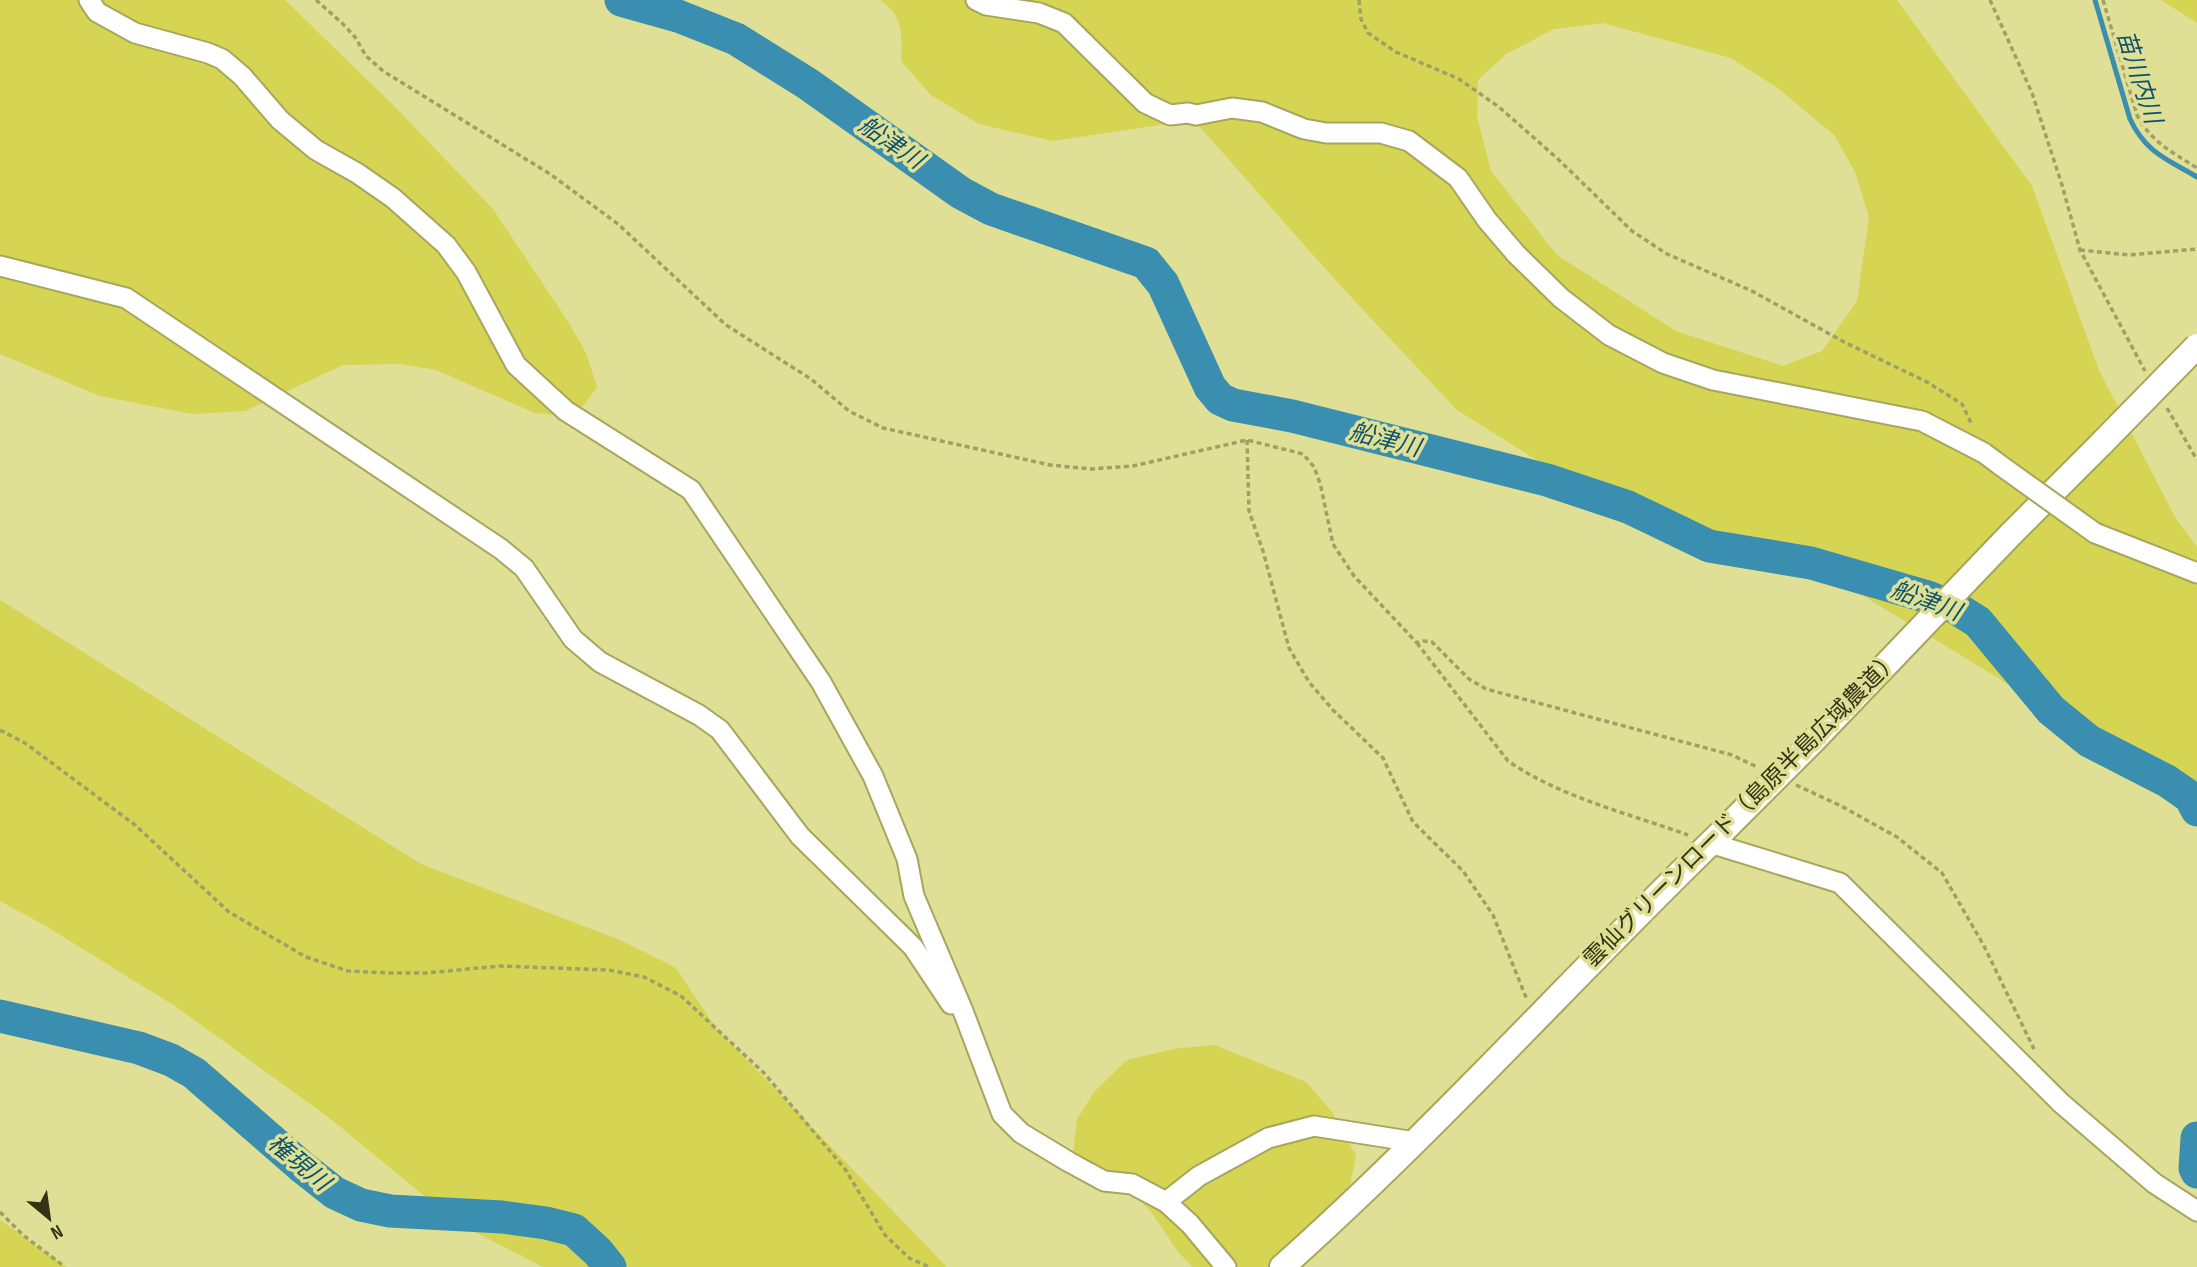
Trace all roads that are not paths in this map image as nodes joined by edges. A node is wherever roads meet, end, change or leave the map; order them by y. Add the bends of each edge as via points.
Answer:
1 (89, 0) edge
2 (976, 0) edge
3 (0, 266) edge
4 (2197, 346) edge
5 (2197, 573) edge
6 (1717, 836) junction
7 (963, 1011) junction
8 (1415, 1142) junction
9 (1166, 1202) junction
10 (2197, 1211) edge
11 (1226, 1266) edge
12 (1282, 1267) edge

1 - 7 street via 97,12 135,33 222,59 316,150 393,198 446,245 466,271 516,365 566,411 691,490 821,682 873,776 907,859 914,896
2 - 5 street, bridge via 1064,23 1145,103 1170,115 1242,109 1304,129 1381,133 1409,141 1458,178 1516,254 1561,298 1609,335 1663,363 1713,380 1922,421 1984,453 2095,533
3 - 7 street via 126,298 501,549 524,568 573,639 600,662 720,730 800,836 913,947 952,1006
4 - 6 street, 雲仙グリーンロード（島原半島広域農道）, bridge
6 - 8 street, 雲仙グリーンロード（島原半島広域農道）
6 - 10 street via 1840,883 2061,1104 2154,1182
7 - 9 street via 1002,1114 1021,1133 1104,1181 1132,1184
8 - 9 street via 1314,1126 1268,1138 1199,1176
8 - 12 street, 雲仙グリーンロード（島原半島広域農道）
9 - 11 street

